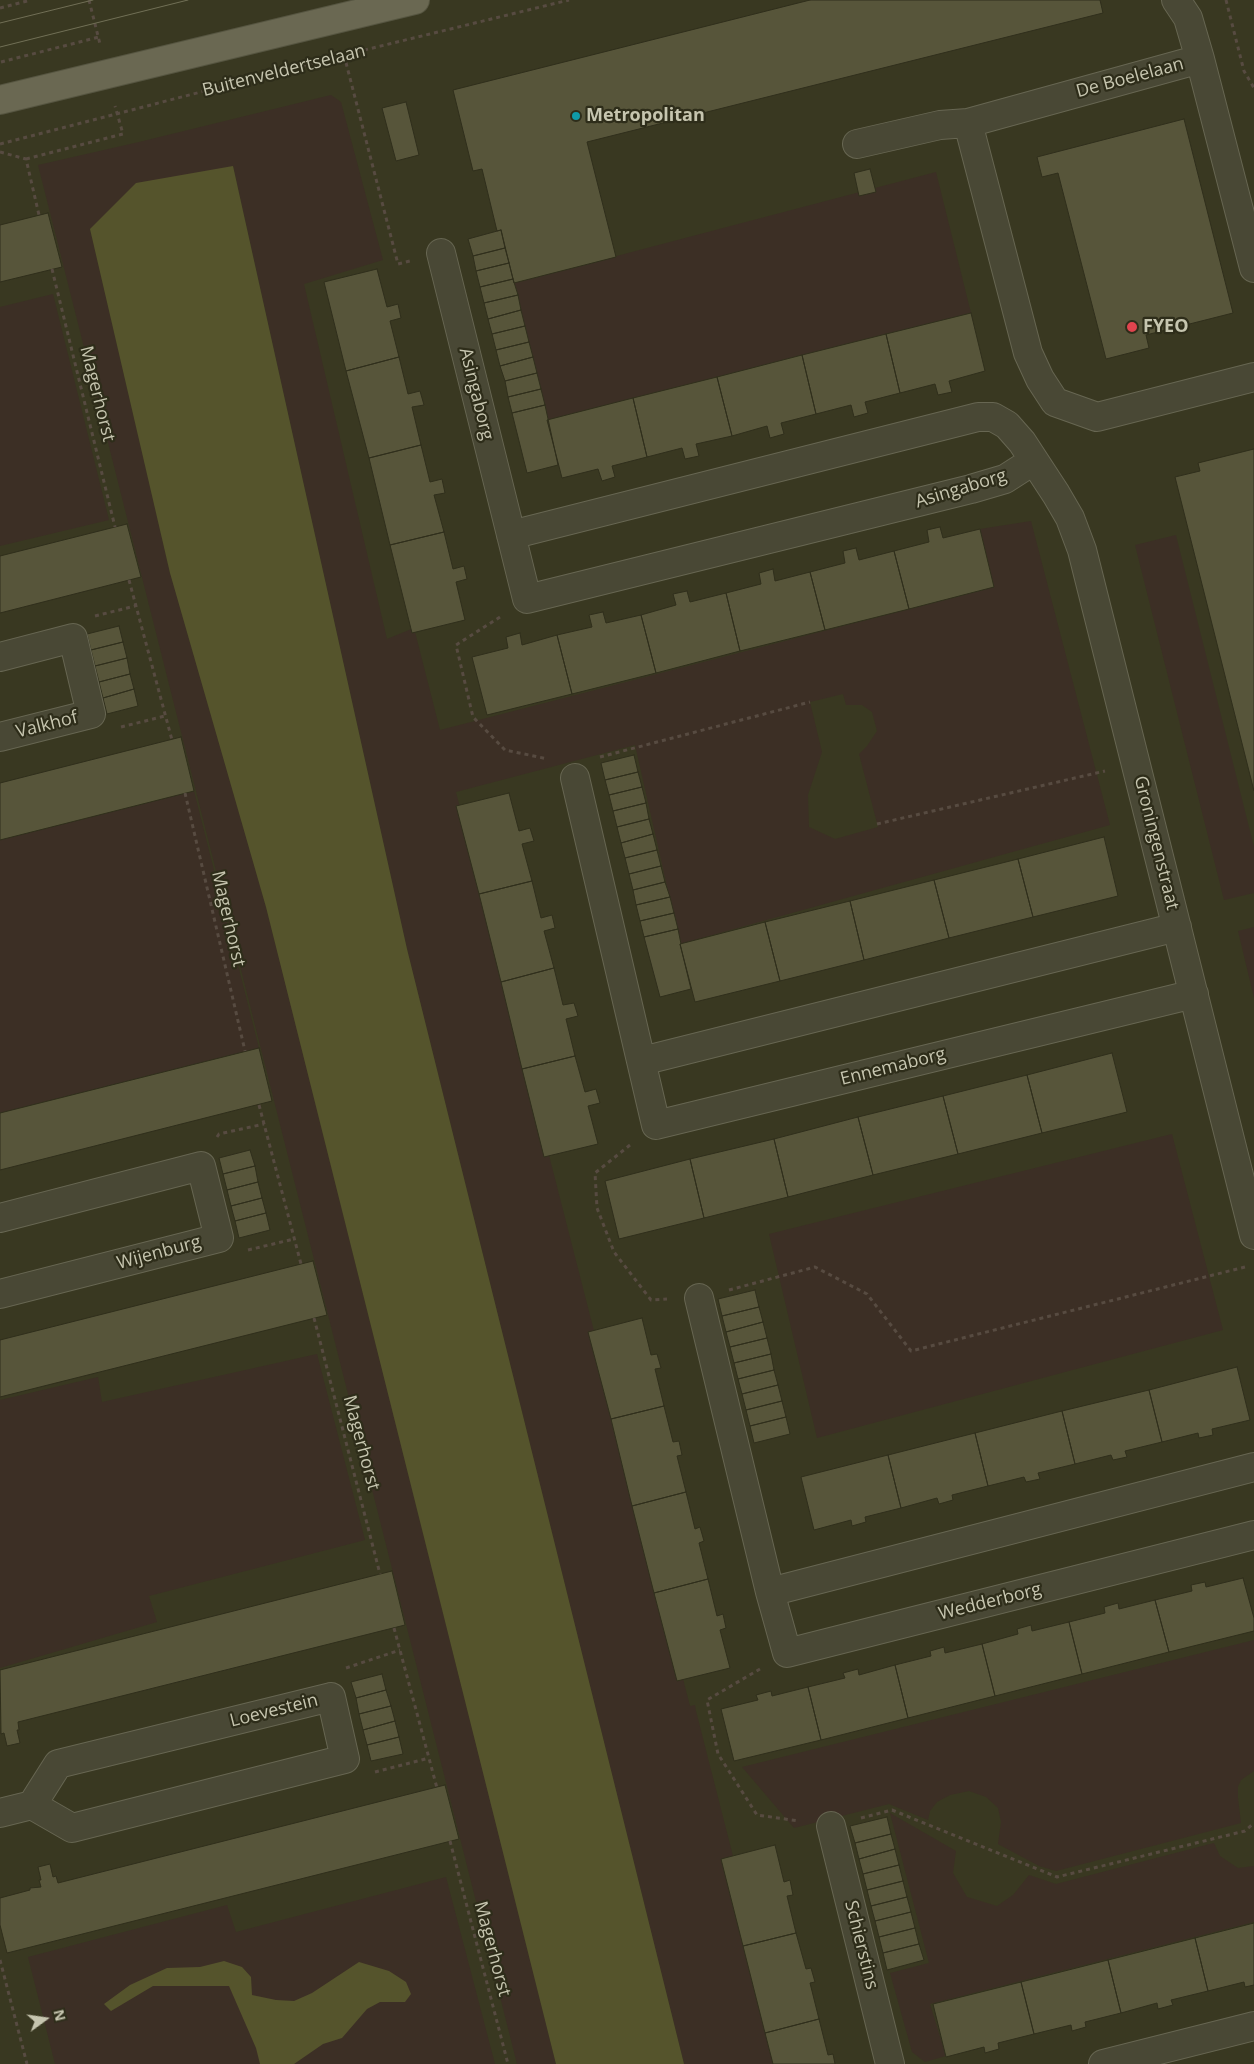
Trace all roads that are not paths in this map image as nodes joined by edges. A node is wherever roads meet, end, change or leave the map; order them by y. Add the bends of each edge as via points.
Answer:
1 (415, 0) edge
2 (1176, 0) edge
3 (1200, 59) junction
4 (0, 101) edge
5 (968, 123) junction
6 (858, 144) dead end
7 (441, 253) road end
8 (1254, 268) edge
9 (1254, 376) edge
10 (1033, 461) junction
11 (510, 535) junction
12 (0, 657) edge
13 (0, 737) edge
14 (574, 771) road end
15 (1177, 927) junction
16 (1194, 994) junction
17 (642, 1061) junction
18 (0, 1218) edge
19 (1254, 1234) edge
20 (0, 1294) edge
21 (699, 1298) road end
22 (1254, 1467) edge
23 (1254, 1535) edge
24 (770, 1592) junction
25 (32, 1805) junction
26 (0, 1813) edge
27 (831, 1826) road end
28 (1254, 2026) edge
29 (890, 2064) edge
30 (1103, 2064) edge

1 - 4 main road
2 - 3 street via 1188,18
3 - 5 street, De Boelelaan
3 - 8 street, De Boelelaan
5 - 6 street, De Boelelaan via 940,125
5 - 9 street via 1028,354 1055,402 1097,417
7 - 11 street, Asingaborg
10 - 11 street via 1007,425 993,417 978,417
10 - 11 street, Asingaborg via 1005,479 971,489 527,600
10 - 15 street, Groningenstraat via 1070,518 1082,550
12 - 13 street, Valkhof via 73,638 91,714
14 - 17 street
15 - 16 street, Groningenstraat
15 - 17 street
16 - 17 street, Ennemaborg via 656,1124
16 - 19 street, Groningenstraat
18 - 20 street, Wijenburg via 201,1166 219,1238
21 - 24 street
22 - 24 street
23 - 24 street, Wedderborg via 787,1653
25 - 25 street, Loevestein via 58,1764 331,1697 345,1760 72,1828
25 - 26 street
27 - 29 street, Schierstins
28 - 30 street

